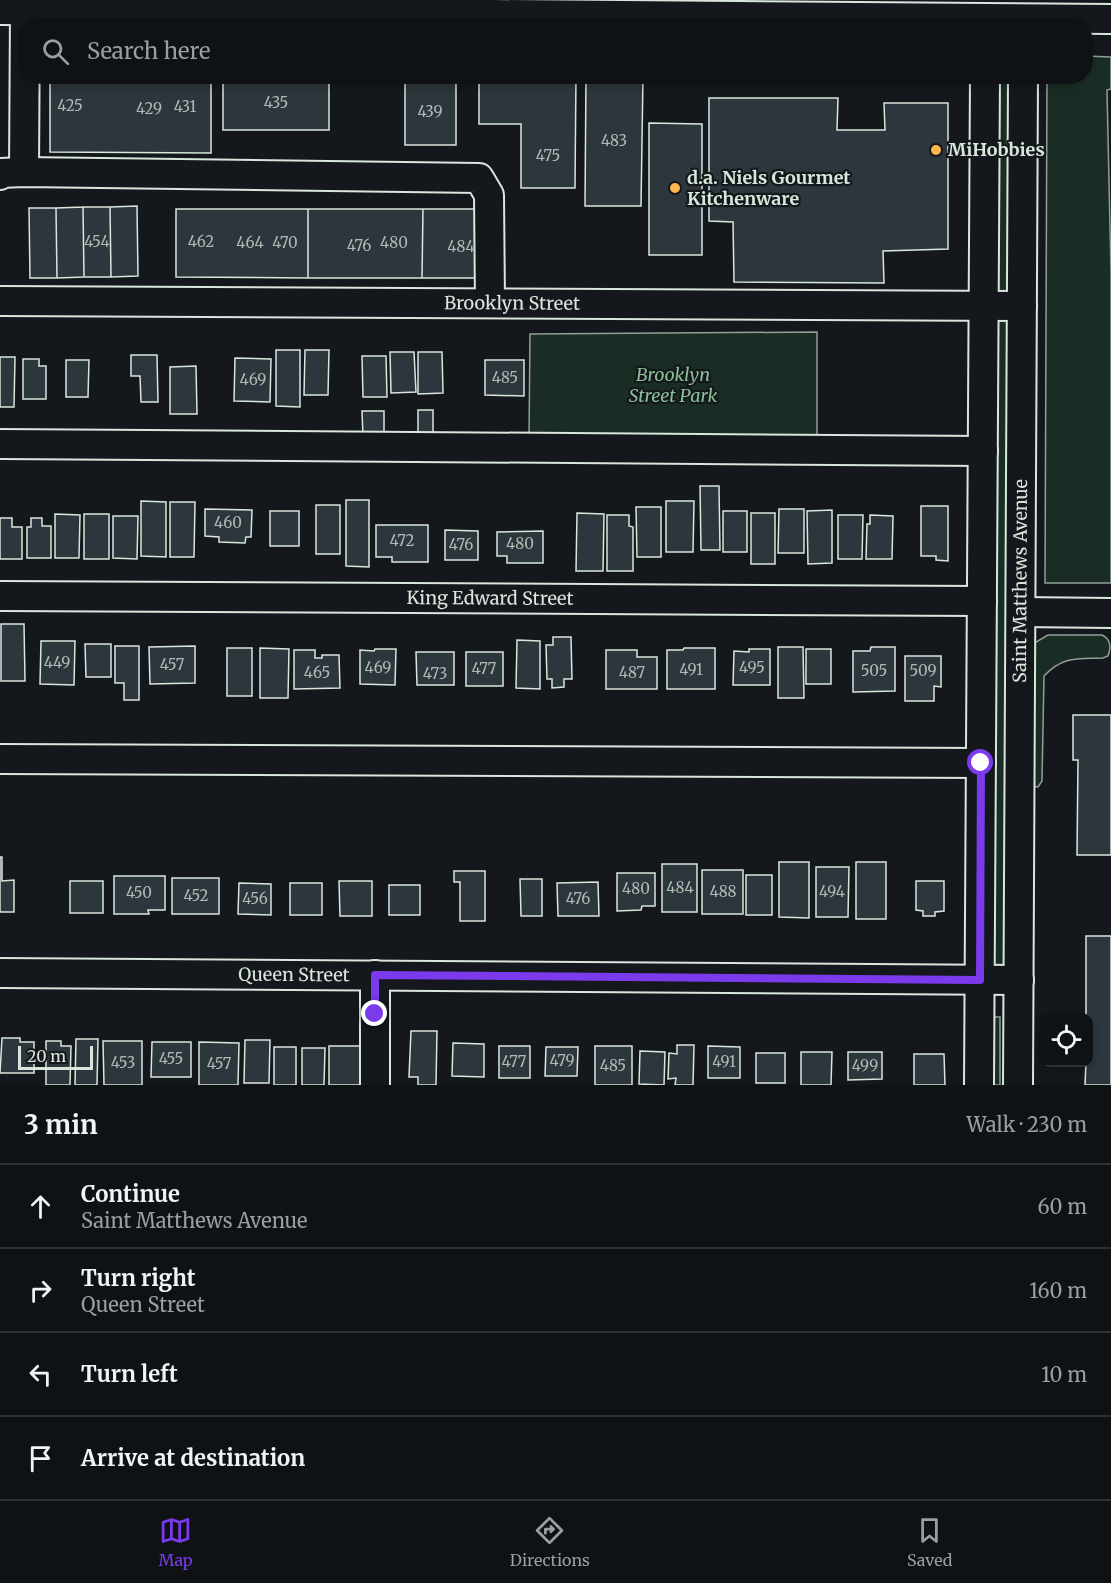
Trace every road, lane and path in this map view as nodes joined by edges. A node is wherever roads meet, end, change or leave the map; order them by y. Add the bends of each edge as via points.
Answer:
1 (12, 10) edge
2 (985, 14) edge
3 (1024, 15) edge
4 (1089, 18) edge
5 (1093, 18) edge
6 (1111, 19) edge
7 (985, 84) edge
8 (1023, 84) edge
9 (12, 174) edge
10 (0, 300) edge
11 (490, 303) junction
12 (983, 306) junction
13 (1022, 306) junction
14 (0, 444) edge
15 (982, 451) junction
16 (0, 596) edge
17 (982, 601) junction
18 (1021, 612) junction
19 (1111, 613) edge
20 (0, 759) edge
21 (981, 763) junction
22 (0, 973) edge
23 (375, 975) junction
24 (980, 980) junction
25 (1018, 980) junction
26 (375, 1085) edge
27 (979, 1085) edge
28 (1018, 1085) edge

1 - 2 street
1 - 9 street
2 - 3 street
3 - 4 street
5 - 6 street
7 - 12 street
8 - 13 street, Saint Matthews Avenue
9 - 11 street via 479,178 489,195
10 - 11 street, Brooklyn Street
11 - 12 street, Brooklyn Street
12 - 13 street, Brooklyn Street
12 - 15 street
13 - 18 street, Saint Matthews Avenue
14 - 15 street
15 - 17 street
16 - 17 street, King Edward Street
17 - 21 street
18 - 19 street
18 - 25 street, Saint Matthews Avenue
20 - 21 street
21 - 24 street
22 - 23 street, Queen Street
23 - 24 street, Queen Street
23 - 26 street
24 - 25 street, Queen Street
24 - 27 street
25 - 28 street, Saint Matthews Avenue

